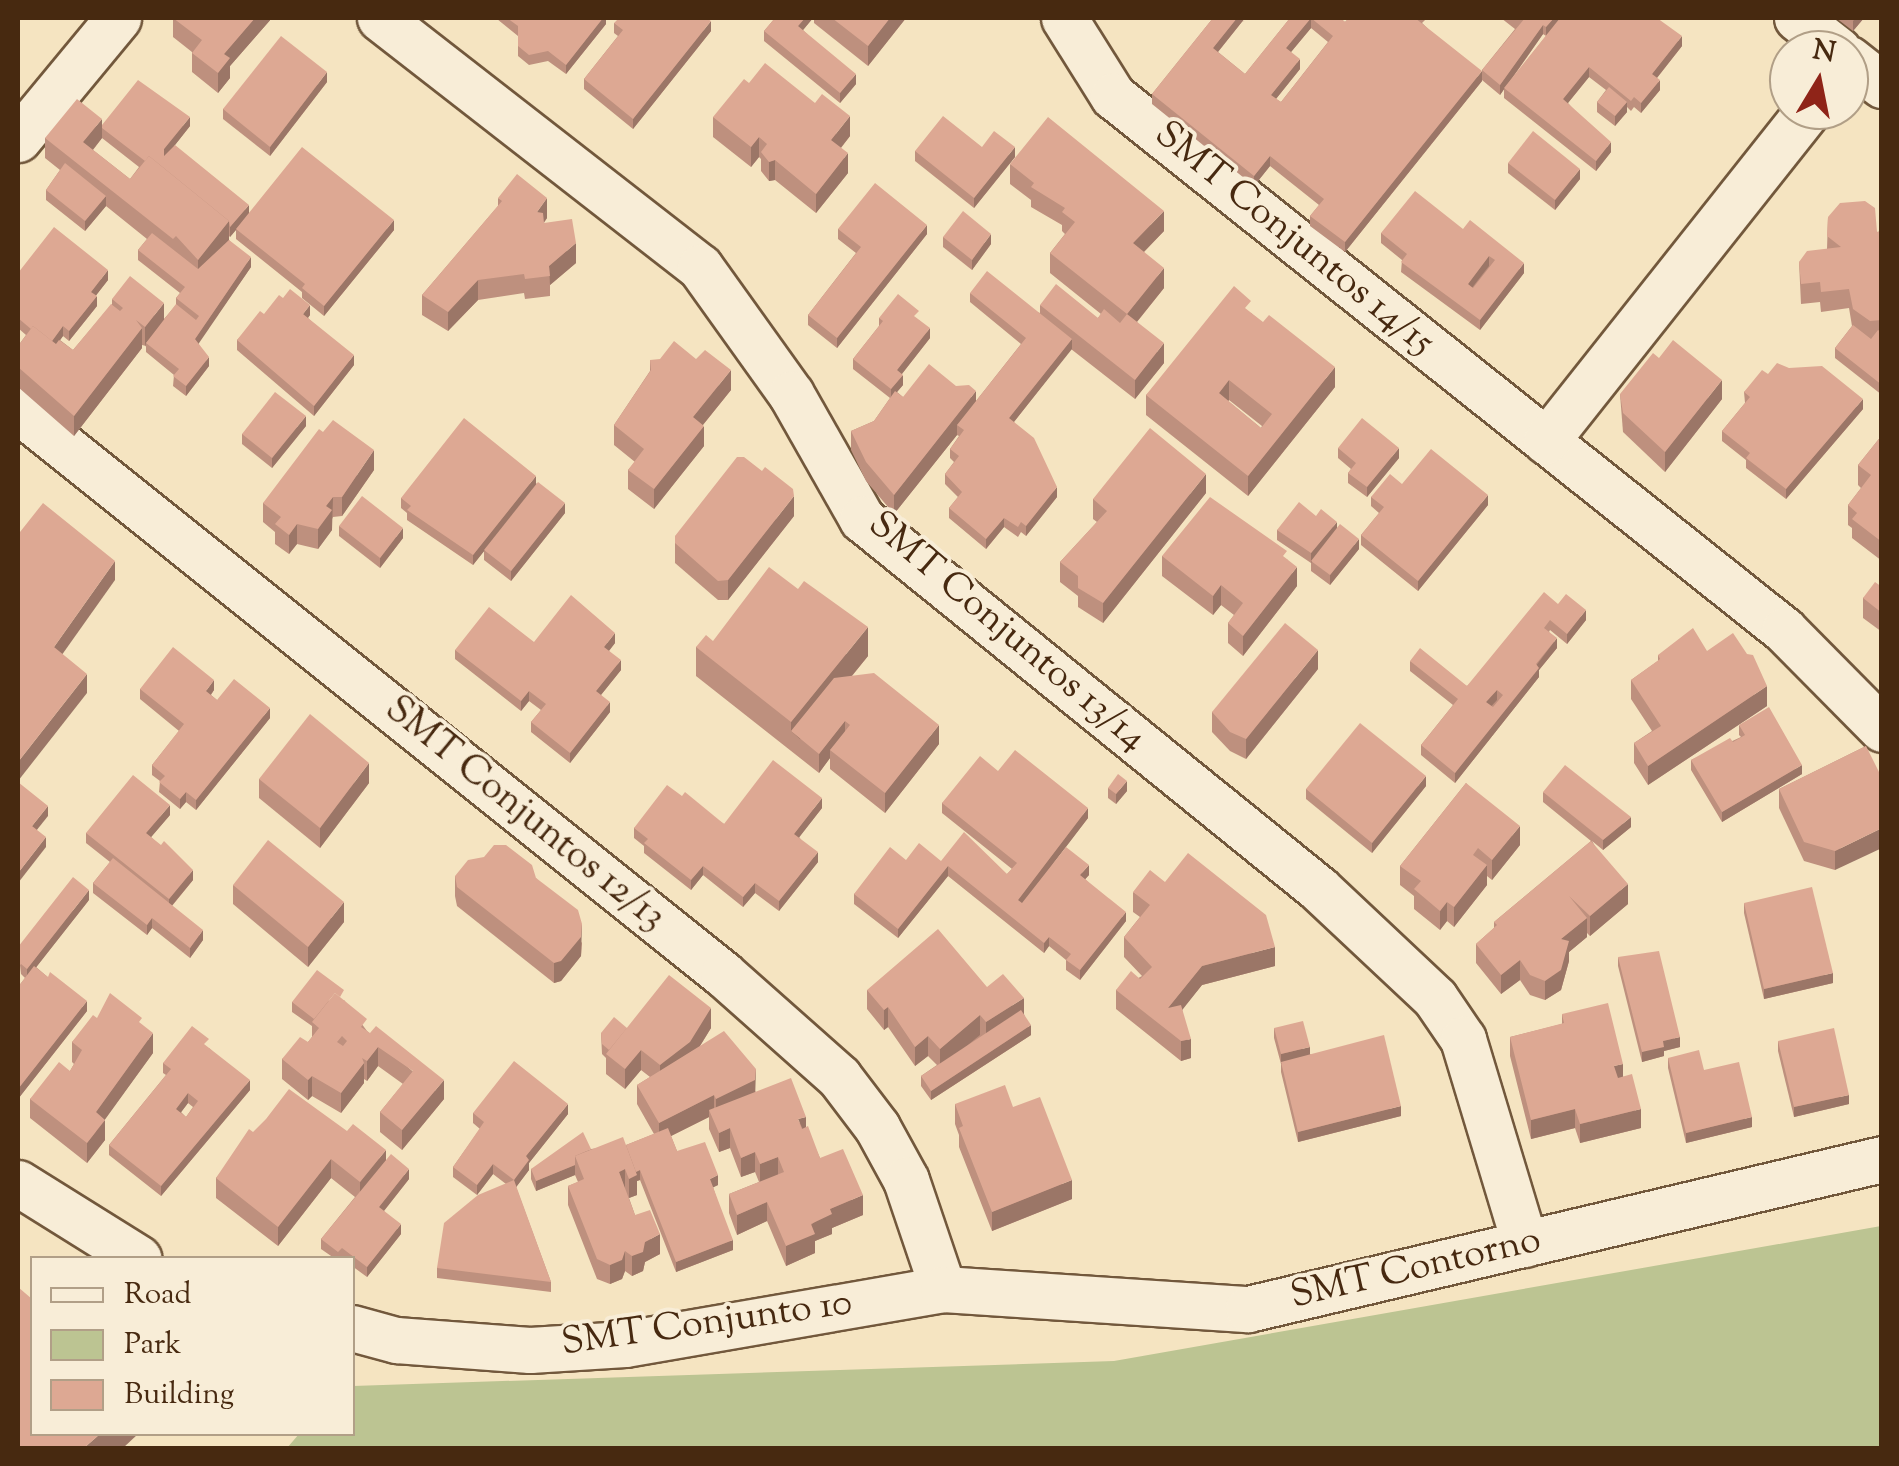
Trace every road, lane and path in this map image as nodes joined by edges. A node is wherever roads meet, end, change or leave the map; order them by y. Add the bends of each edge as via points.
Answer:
1 (118, 18) edge
2 (380, 18) edge
3 (1064, 18) edge
4 (25, 115) edge
5 (1792, 130) edge
6 (18, 410) edge
7 (1546, 442) junction
8 (1882, 730) edge
9 (1882, 1159) edge
10 (18, 1183) edge
11 (1525, 1244) junction
12 (135, 1256) edge
13 (943, 1289) junction
14 (355, 1329) edge

1 - 4 street
2 - 11 street, SMT Conjuntos 13/14 via 700,267 790,394 862,519 1320,889 1436,998 1463,1039
3 - 7 street, SMT Conjuntos 14/15 via 1112,96
5 - 7 street
6 - 13 street, SMT Conjuntos 12/13 via 708,962 840,1077 906,1180
7 - 8 street, SMT Conjuntos 14/15 via 1784,630
9 - 11 street, SMT Contorno
10 - 12 street
11 - 13 street, SMT Contorno via 1248,1309
13 - 14 street, SMT Conjunto 10 via 530,1350 396,1340

